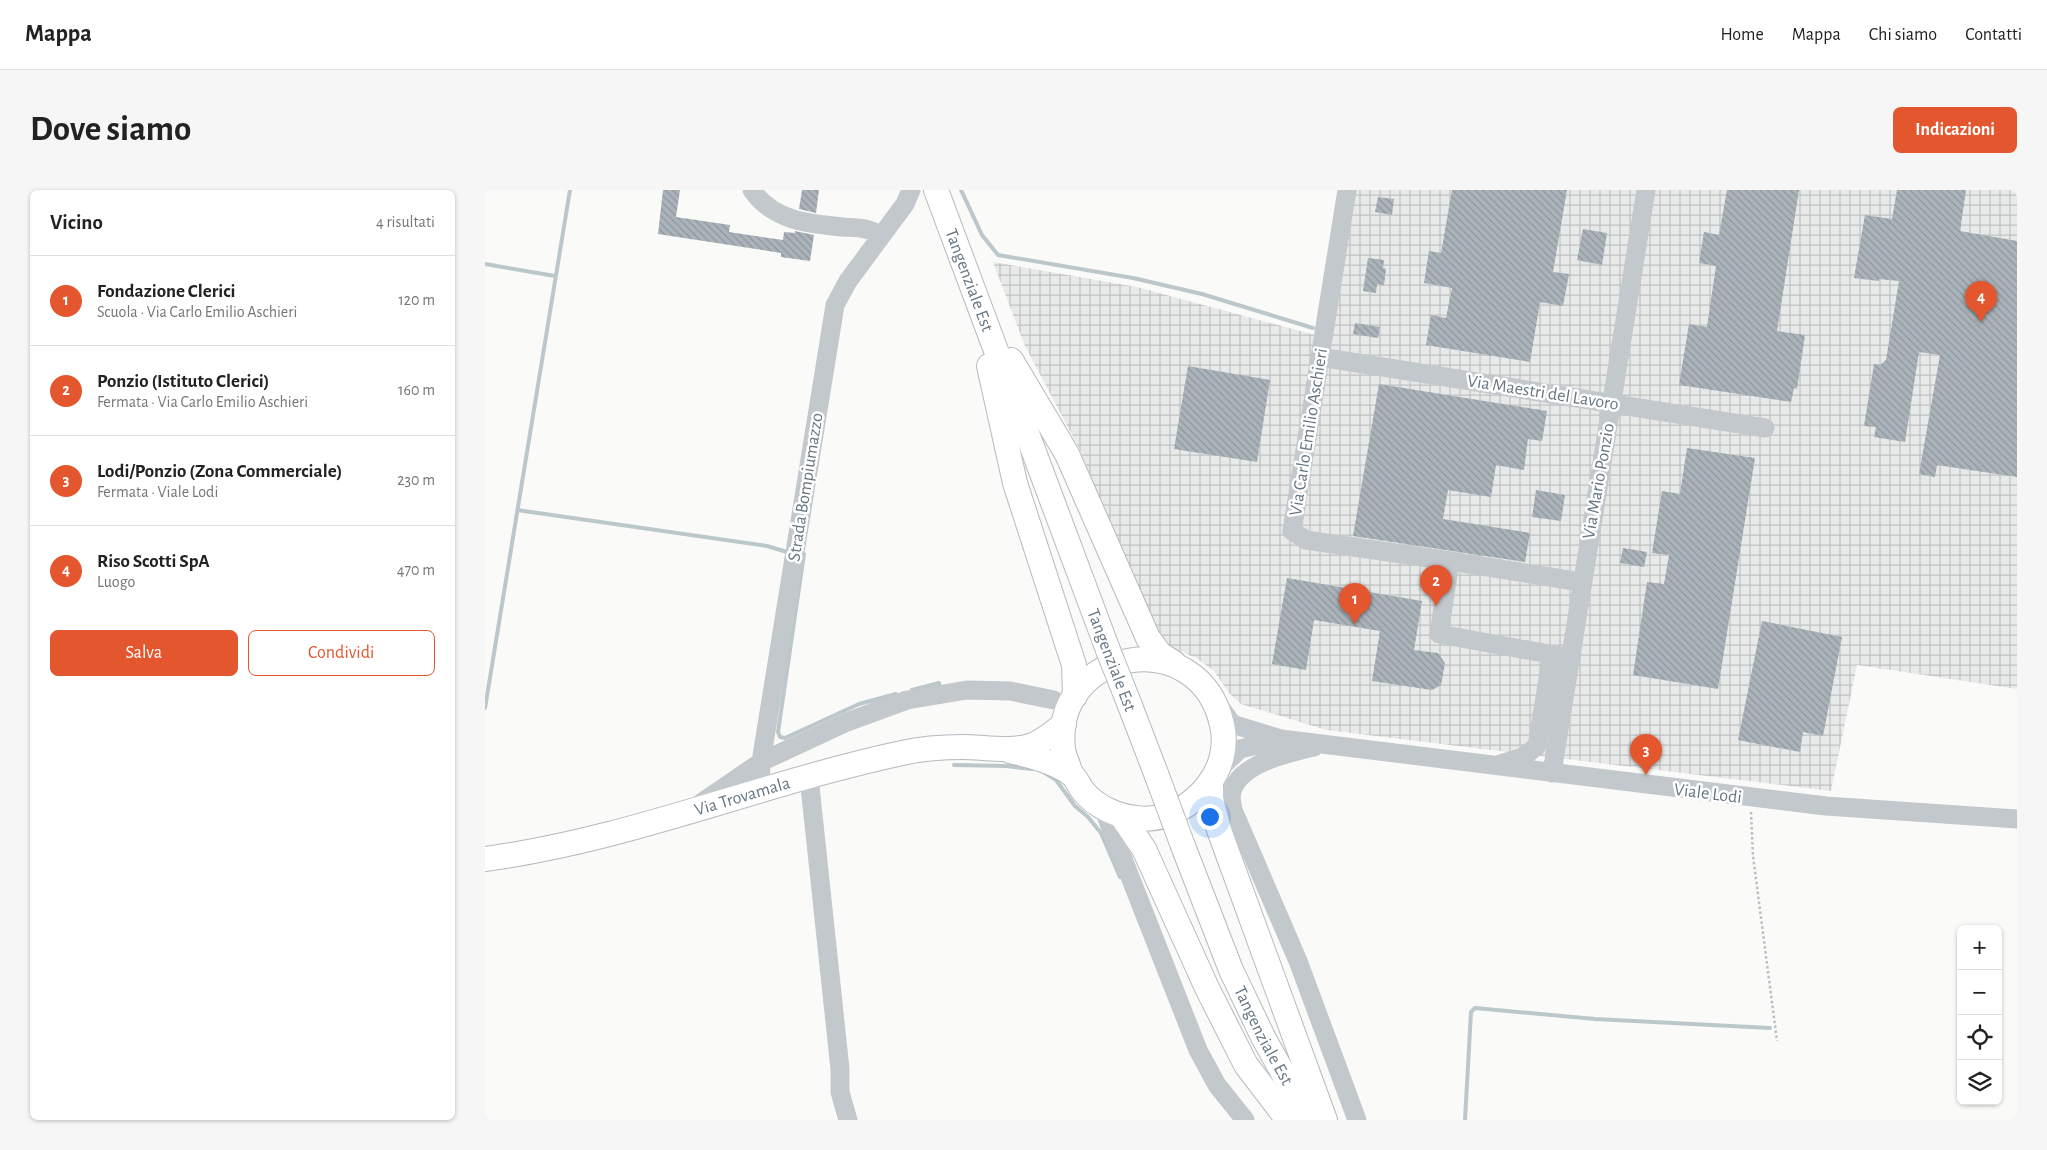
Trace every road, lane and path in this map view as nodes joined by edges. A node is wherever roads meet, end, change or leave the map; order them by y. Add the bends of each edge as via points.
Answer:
1 (752, 190) edge
2 (1347, 190) edge
3 (1646, 190) edge
4 (938, 196) edge
5 (908, 197) edge
6 (880, 236) junction
7 (986, 324) junction
8 (1320, 357) junction
9 (1612, 402) junction
10 (1765, 428) dead end
11 (1450, 561) junction
12 (1581, 582) junction
13 (1552, 654) junction
14 (1571, 658) junction
15 (1175, 664) junction
16 (1210, 693) junction
17 (1064, 698) junction
18 (1064, 724) junction
19 (1281, 739) junction
20 (1322, 744) junction
21 (1001, 749) junction
22 (761, 762) junction
23 (1494, 766) junction
24 (1552, 773) junction
25 (1071, 774) junction
26 (809, 777) junction
27 (1219, 780) junction
28 (760, 791) junction
29 (1751, 798) junction
30 (1112, 812) junction
31 (685, 813) junction
32 (2017, 819) edge
33 (485, 859) edge
34 (1777, 1041) dead end
35 (848, 1120) edge
36 (1245, 1120) edge
37 (1288, 1120) edge
38 (1309, 1120) edge
39 (1325, 1120) edge
40 (1357, 1120) edge

1 - 6 street via 767,207 792,220 868,229
2 - 8 street, Via Carlo Emilio Aschieri
3 - 9 street, Via Mario Ponzio
4 - 5 street
4 - 7 main road, Tangenziale Est
5 - 6 street, Strada Bompiumazzo
6 - 22 street, Strada Bompiumazzo via 848,281 832,316
7 - 15 main road via 1014,364 1067,454 1148,638 1160,654
7 - 17 main road via 986,352 1015,483 1074,665
7 - 38 main road, Tangenziale Est, bridge via 1231,970 1263,1037
8 - 9 street, Via Maestri del Lavoro
8 - 11 street, Via Carlo Emilio Aschieri via 1292,531 1306,540
9 - 10 street, Via Maestri del Lavoro
9 - 12 street, Via Mario Ponzio
11 - 12 street, Via Carlo Emilio Aschieri
11 - 13 street via 1439,634
12 - 14 street, Via Mario Ponzio
13 - 14 street
13 - 23 street via 1537,746 1523,757
14 - 24 street, Via Mario Ponzio
15 - 16 main road via 1195,676
15 - 17 main road via 1138,658 1119,662 1102,669
16 - 19 street, Viale Lodi via 1232,724
16 - 27 main road via 1224,731
17 - 18 main road
17 - 22 street via 1010,691 967,690 907,700 847,722
18 - 21 main road, Via Trovamala via 1048,738 1031,746
18 - 25 main road via 1063,750
19 - 20 street, Viale Lodi
19 - 27 street, Viale Lodi via 1240,749
20 - 23 street, Viale Lodi
20 - 27 street via 1251,768 1237,780
21 - 25 main road, Via Trovamala via 1041,758
21 - 26 main road, Via Trovamala via 961,747 903,753
22 - 28 street, Strada Bompiumazzo
22 - 31 street
23 - 24 street, Viale Lodi
24 - 29 street, Viale Lodi
25 - 30 main road via 1085,793
26 - 28 main road, Via Trovamala
26 - 35 street via 840,1092
27 - 30 main road via 1187,806 1172,813 1138,818
27 - 39 main road via 1211,799 1219,830
27 - 40 street via 1298,961
28 - 31 main road, Via Trovamala
29 - 32 street, Viale Lodi
29 - 34 path via 1753,856
30 - 36 street via 1198,1050 1217,1084
30 - 37 main road via 1144,849 1246,1065
31 - 33 main road, Via Trovamala via 573,842

